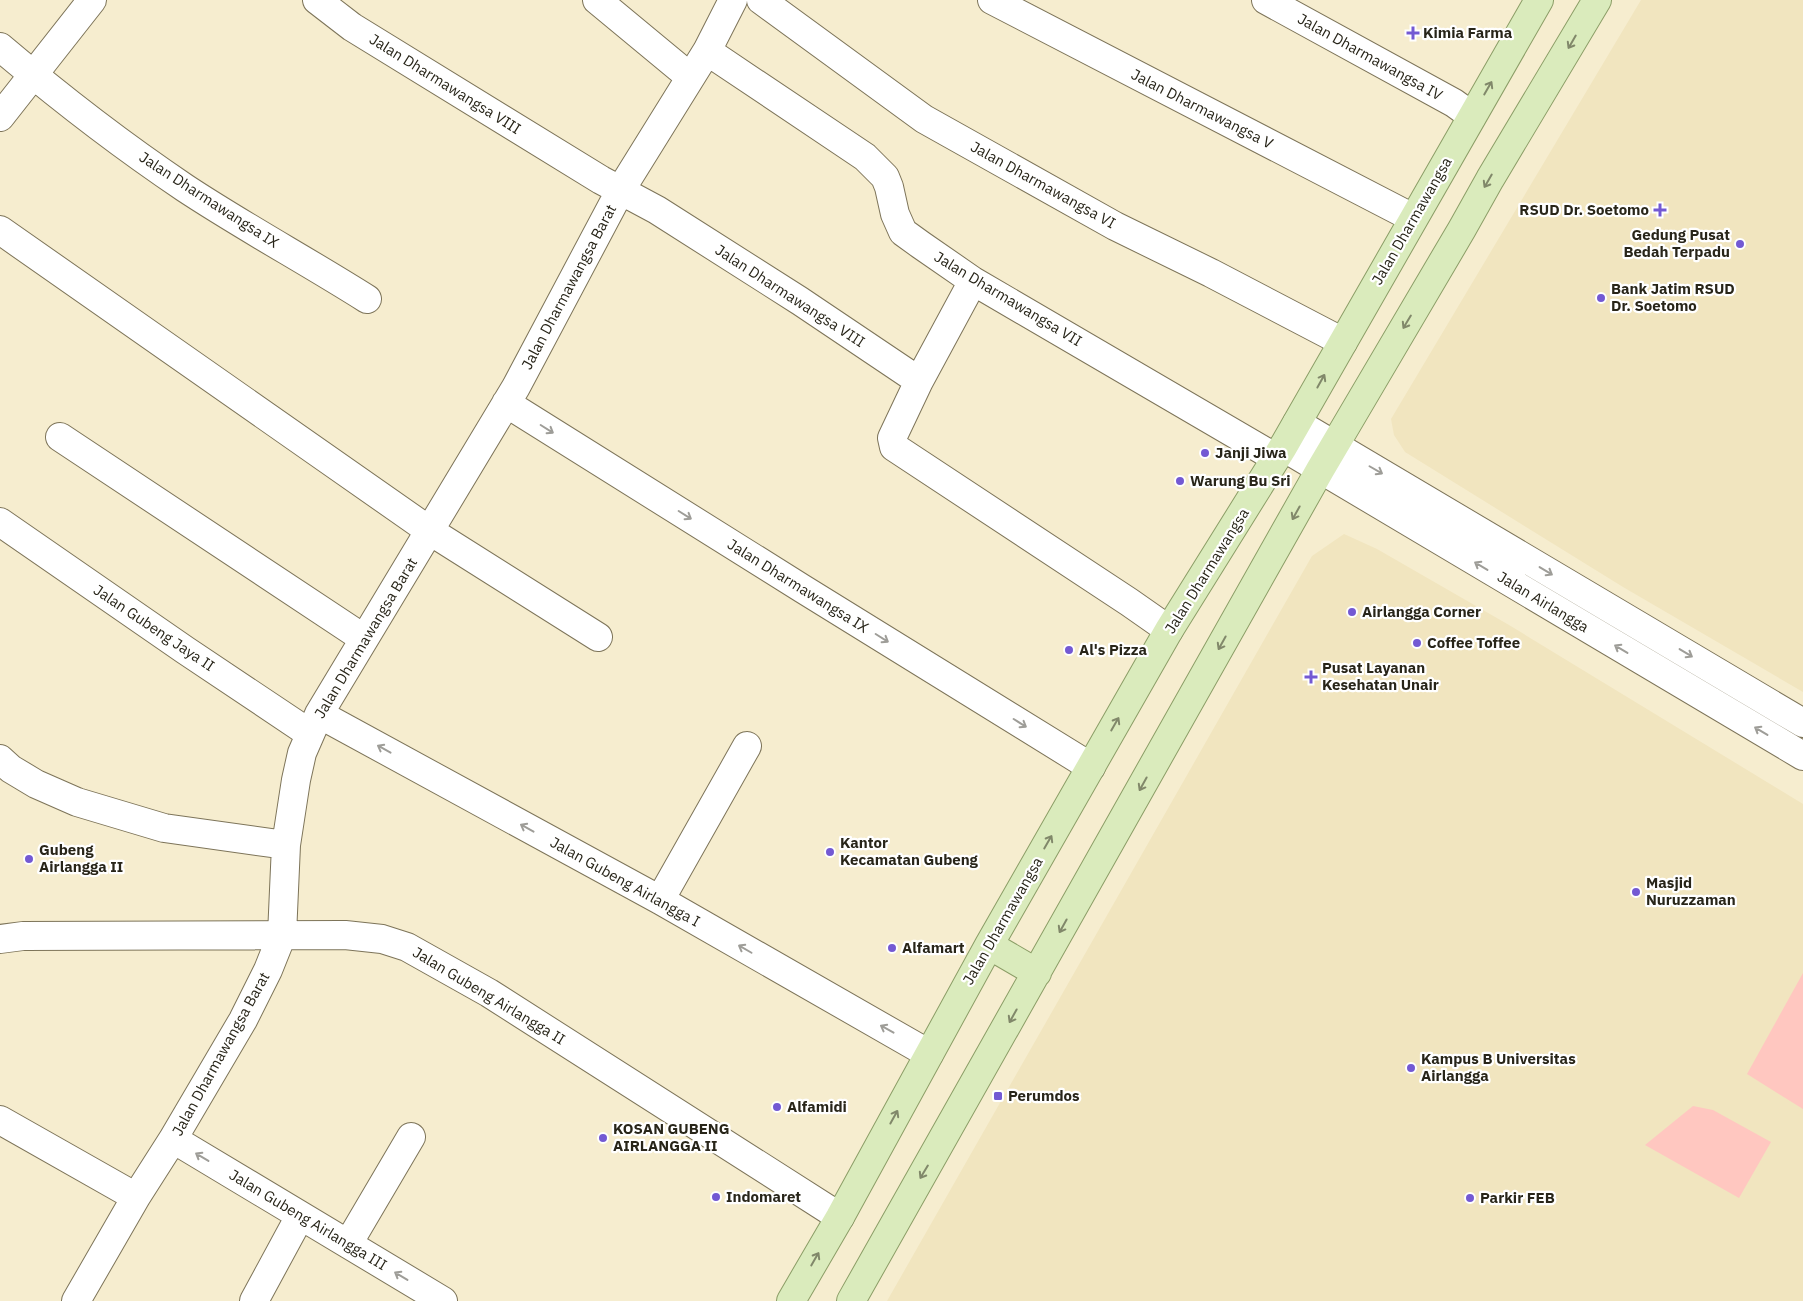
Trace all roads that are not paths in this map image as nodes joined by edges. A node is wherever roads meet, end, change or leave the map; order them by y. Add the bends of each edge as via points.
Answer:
1 (92, 0) edge
2 (317, 0) edge
3 (597, 0) edge
4 (734, 0) edge
5 (761, 0) edge
6 (992, 0) edge
7 (1266, 0) edge
8 (1539, 0) edge
9 (1597, 0) edge
10 (0, 47) edge
11 (706, 50) junction
12 (33, 75) junction
13 (690, 77) junction
14 (1472, 116) junction
15 (0, 117) edge
16 (620, 191) junction
17 (1413, 218) junction
18 (0, 230) edge
19 (973, 281) junction
20 (367, 299) dead end
21 (1343, 342) junction
22 (919, 381) junction
23 (506, 403) junction
24 (1297, 424) junction
25 (60, 436) dead end
26 (1334, 445) junction
27 (1280, 452) junction
28 (1320, 470) junction
29 (0, 522) edge
30 (430, 531) junction
31 (1169, 630) junction
32 (598, 637) dead end
33 (363, 638) junction
34 (314, 723) junction
35 (1803, 723) edge
36 (747, 746) dead end
37 (1803, 756) edge
38 (0, 759) edge
39 (1091, 767) junction
40 (286, 846) junction
41 (660, 900) junction
42 (282, 935) junction
43 (0, 939) edge
44 (989, 945) junction
45 (1037, 973) junction
46 (928, 1054) junction
47 (0, 1120) edge
48 (411, 1137) dead end
49 (173, 1139) junction
50 (136, 1197) junction
51 (300, 1216) junction
52 (840, 1217) junction
53 (348, 1244) junction
54 (76, 1301) edge
55 (254, 1301) edge
56 (443, 1301) edge
57 (791, 1301) edge
58 (851, 1301) edge

1 - 12 street
2 - 16 street, Jalan Dharmawangsa VIII via 352,27
3 - 13 street
4 - 11 street, Jalan Dharmawangsa Barat
5 - 21 street, Jalan Dharmawangsa VI via 924,118 1115,226
6 - 17 street, Jalan Dharmawangsa V
7 - 14 street, Jalan Dharmawangsa IV
14 -> 8 main road, Jalan Dharmawangsa
9 -> 26 main road
10 - 12 street, Jalan Dharmawangsa IX
11 - 13 street, Jalan Dharmawangsa Barat
11 - 19 street, Jalan Dharmawangsa VII via 870,161 885,177 903,232
12 - 15 street
12 - 20 street, Jalan Dharmawangsa IX via 185,188
13 - 16 street, Jalan Dharmawangsa Barat
14 - 17 main road, Jalan Dharmawangsa
16 - 22 street, Jalan Dharmawangsa VIII via 665,215
16 - 23 street, Jalan Dharmawangsa Barat
17 - 21 main road, Jalan Dharmawangsa
18 - 30 street
19 - 22 street
19 - 27 street, Jalan Dharmawangsa VII
24 -> 21 main road, Jalan Dharmawangsa
22 - 31 street via 892,438 894,447
23 - 30 street, Jalan Dharmawangsa Barat
23 -> 39 street, Jalan Dharmawangsa IX
24 - 26 street, Jalan Airlangga
24 - 27 main road, Jalan Dharmawangsa
25 - 33 street
26 - 28 main road
26 -> 35 street, Jalan Airlangga
27 - 28 street, Jalan Airlangga
27 - 31 main road, Jalan Dharmawangsa
37 -> 28 street, Jalan Airlangga
28 -> 45 main road
29 - 34 street, Jalan Gubeng Jaya II via 184,650
30 - 32 street
30 - 33 street, Jalan Dharmawangsa Barat
39 -> 31 main road, Jalan Dharmawangsa
33 - 34 street, Jalan Dharmawangsa Barat
34 - 40 street, Jalan Dharmawangsa Barat via 302,753
41 -> 34 street, Jalan Gubeng Airlangga I
36 - 41 street
38 - 40 street via 36,784 77,802 164,828
44 -> 39 main road, Jalan Dharmawangsa
40 - 42 street, Jalan Dharmawangsa Barat
46 -> 41 street, Jalan Gubeng Airlangga I
42 - 43 street, Jalan Gubeng Airlangga II via 23,936
42 - 49 street, Jalan Dharmawangsa Barat via 243,1020
42 - 52 street, Jalan Gubeng Airlangga II via 345,935 382,939 407,947 489,993
44 - 45 main road
44 - 46 main road, Jalan Dharmawangsa
45 -> 58 main road
52 -> 46 main road, Jalan Dharmawangsa
47 - 50 street
48 - 53 street
49 - 50 street, Jalan Dharmawangsa Barat
51 -> 49 street, Jalan Gubeng Airlangga III
50 - 54 street, Jalan Dharmawangsa Barat
51 - 53 street, Jalan Gubeng Airlangga III
51 - 55 street
57 -> 52 main road, Jalan Dharmawangsa
56 -> 53 street, Jalan Gubeng Airlangga III

